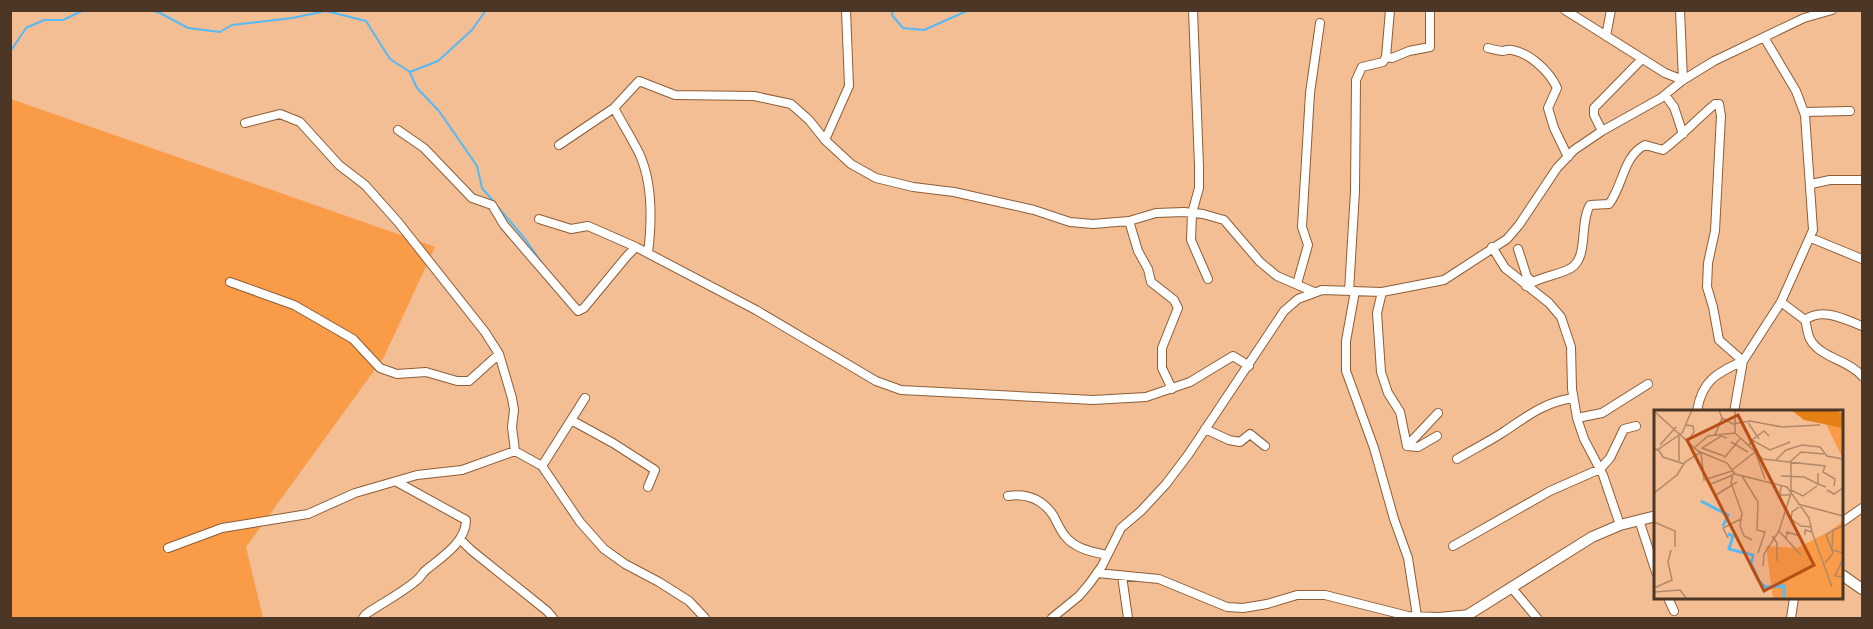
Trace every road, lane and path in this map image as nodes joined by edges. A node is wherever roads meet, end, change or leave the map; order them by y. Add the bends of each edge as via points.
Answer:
1 (846, 10) edge
2 (1193, 10) edge
3 (1390, 10) edge
4 (1430, 10) edge
5 (1565, 10) edge
6 (1611, 10) edge
7 (1680, 10) edge
8 (1832, 10) edge
9 (1320, 23) dead end
10 (1606, 36) junction
11 (1765, 39) junction
12 (1488, 48) dead end
13 (1386, 57) junction
14 (1642, 59) junction
15 (1683, 80) junction
16 (1665, 95) junction
17 (614, 108) junction
18 (1851, 111) dead end
19 (1804, 112) junction
20 (244, 123) dead end
21 (398, 130) dead end
22 (1602, 131) junction
23 (1683, 134) junction
24 (825, 140) junction
25 (559, 145) dead end
26 (1568, 156) junction
27 (1863, 180) edge
28 (1810, 184) junction
29 (1191, 213) junction
30 (539, 219) dead end
31 (1129, 220) junction
32 (1811, 238) junction
33 (1492, 247) junction
34 (636, 248) junction
35 (1518, 249) dead end
36 (648, 253) junction
37 (1863, 259) edge
38 (1208, 279) dead end
39 (230, 282) dead end
40 (1297, 284) junction
41 (1529, 284) junction
42 (1352, 291) junction
43 (1314, 292) junction
44 (1382, 292) junction
45 (1781, 302) junction
46 (1805, 320) junction
47 (1863, 326) edge
48 (499, 354) junction
49 (1743, 361) junction
50 (1249, 366) junction
51 (1863, 376) edge
52 (1648, 384) dead end
53 (1173, 389) junction
54 (585, 398) dead end
55 (1574, 398) junction
56 (1697, 410) edge
57 (1734, 410) edge
58 (1438, 413) dead end
59 (1577, 418) junction
60 (571, 420) junction
61 (1636, 426) dead end
62 (1205, 429) junction
63 (1437, 436) dead end
64 (1265, 446) dead end
65 (1407, 446) junction
66 (515, 451) junction
67 (1457, 459) dead end
68 (542, 466) junction
69 (1600, 469) junction
70 (397, 482) junction
71 (648, 487) dead end
72 (1008, 495) dead end
73 (1863, 508) edge
74 (1654, 516) edge
75 (1639, 520) junction
76 (1843, 521) edge
77 (1620, 525) junction
78 (460, 539) junction
79 (1453, 546) dead end
80 (168, 548) dead end
81 (1107, 555) junction
82 (1654, 566) edge
83 (1097, 573) junction
84 (1122, 576) junction
85 (1843, 576) edge
86 (1511, 587) junction
87 (1863, 589) edge
88 (1669, 599) edge
89 (1794, 599) edge
90 (1674, 611) dead end
91 (1417, 616) junction
92 (1468, 616) edge
93 (363, 618) edge
94 (553, 618) edge
95 (705, 618) edge
96 (1052, 618) edge
97 (1128, 618) edge
98 (1537, 618) edge
99 (1791, 618) edge

1 - 24 street via 849,86
2 - 29 street via 1199,188
3 - 13 street
4 - 13 street via 1430,47
5 - 10 street
6 - 10 street
7 - 15 street
8 - 11 street via 1804,18
9 - 40 street via 1310,93 1302,228 1308,245
10 - 14 street
11 - 15 street via 1714,61
11 - 19 street
12 - 26 street via 1511,49 1526,55 1554,81 1557,88 1548,108
13 - 42 street via 1383,62 1362,67 1356,80
14 - 15 street
14 - 22 street via 1594,108
15 - 16 street
16 - 22 street
16 - 23 street via 1674,107
17 - 24 street via 639,81 675,95 754,96 791,104
17 - 25 street
17 - 36 street via 648,178
18 - 19 street
19 - 28 street
20 - 48 street via 280,114 300,122 398,222
21 - 34 street via 424,148 472,198 492,205 504,225 578,310 584,308
22 - 26 street
23 - 41 street via 1663,150 1645,145 1639,148 1625,167 1609,204 1590,205 1585,213 1579,261 1572,268
23 - 49 street via 1698,117 1719,104 1715,220 1707,287 1719,340
24 - 31 street via 851,164 876,178 1034,210 1070,222
26 - 33 street via 1519,225 1507,239
27 - 28 street
28 - 32 street via 1814,217
29 - 31 street via 1156,213
29 - 38 street via 1191,240
29 - 40 street via 1224,220 1260,262 1277,276
30 - 34 street via 571,229 588,226
31 - 53 street via 1151,282 1178,308 1162,348 1162,368
32 - 37 street
32 - 45 street
33 - 41 street via 1504,268
33 - 44 street via 1444,280
34 - 36 street
35 - 41 street
36 - 53 street via 895,388 1093,400 1146,397
39 - 48 street via 294,305 353,339 380,368 397,374 426,372 469,381
40 - 43 street
41 - 55 street via 1561,317 1571,347
42 - 43 street
42 - 44 street
42 - 91 street via 1346,371 1408,558
43 - 50 street via 1284,311
44 - 65 street via 1377,313 1381,372 1400,412
45 - 46 street
45 - 49 street
46 - 47 street via 1818,313
46 - 51 street via 1816,347
48 - 66 street via 514,410
49 - 56 street via 1706,383
49 - 57 street
50 - 53 street via 1233,356
50 - 62 street
52 - 59 street via 1602,413
54 - 60 street
55 - 59 street
55 - 67 street via 1532,411
58 - 65 street
59 - 69 street
60 - 68 street
60 - 71 street via 655,470
61 - 69 street via 1624,429
62 - 64 street via 1240,442 1250,434
62 - 81 street via 1166,484 1121,528
63 - 65 street via 1418,447
66 - 68 street
66 - 70 street via 462,470 417,475
68 - 95 street via 580,522 604,549 689,601
69 - 77 street
69 - 79 street via 1550,491
70 - 78 street via 466,520
70 - 80 street via 308,514 222,528
72 - 81 street via 1021,494 1039,500 1065,537 1083,549
73 - 76 street
74 - 75 street
75 - 77 street
75 - 82 street
77 - 86 street via 1592,537
78 - 93 street via 418,580
78 - 94 street
81 - 83 street
83 - 84 street
83 - 96 street via 1079,596
84 - 91 street via 1159,579 1227,607 1243,608 1312,594
84 - 97 street
85 - 87 street
86 - 92 street
86 - 98 street
88 - 90 street
89 - 99 street
91 - 92 street

